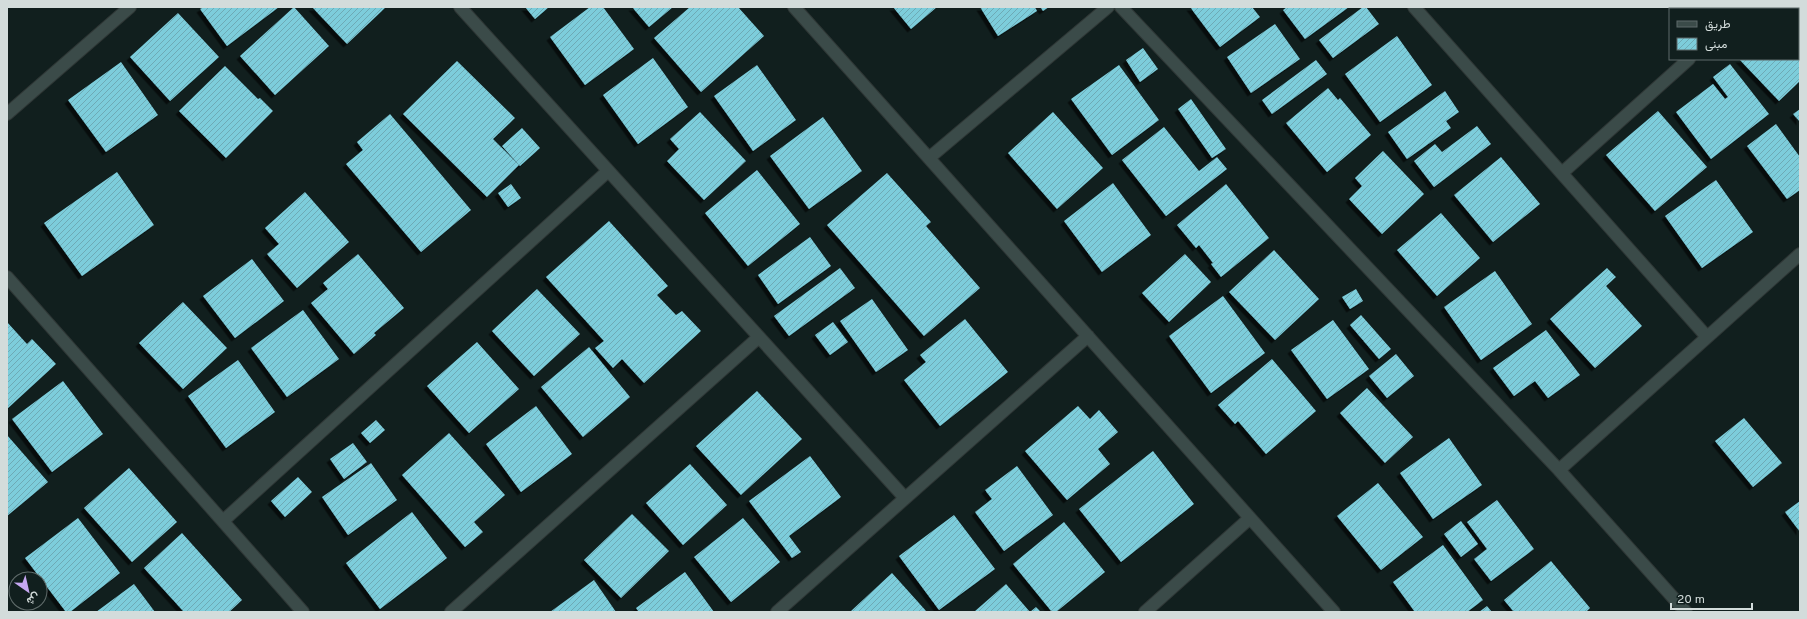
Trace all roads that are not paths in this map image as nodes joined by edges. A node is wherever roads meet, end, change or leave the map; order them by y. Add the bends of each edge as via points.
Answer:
1 (130, 7) edge
2 (460, 7) edge
3 (794, 7) edge
4 (1108, 7) edge
5 (1121, 7) edge
6 (1414, 7) edge
7 (1688, 60) edge
8 (7, 114) edge
9 (928, 158) junction
10 (608, 171) junction
11 (1562, 173) junction
12 (1800, 254) edge
13 (7, 276) edge
14 (1088, 336) junction
15 (759, 337) junction
16 (1707, 337) junction
17 (1559, 470) junction
18 (905, 498) junction
19 (1250, 518) junction
20 (223, 521) junction
21 (303, 612) edge
22 (451, 612) edge
23 (776, 612) edge
24 (1145, 612) edge
25 (1334, 612) edge
26 (1686, 612) edge

1 - 8 street
2 - 10 street
3 - 9 street
4 - 9 street
5 - 17 street
6 - 11 street
7 - 11 street
9 - 14 street
10 - 15 street
10 - 20 street
11 - 16 street
12 - 16 street
13 - 20 street
14 - 18 street
14 - 19 street
15 - 18 street
15 - 22 street
16 - 17 street
17 - 26 street
18 - 23 street
19 - 24 street
19 - 25 street
20 - 21 street

